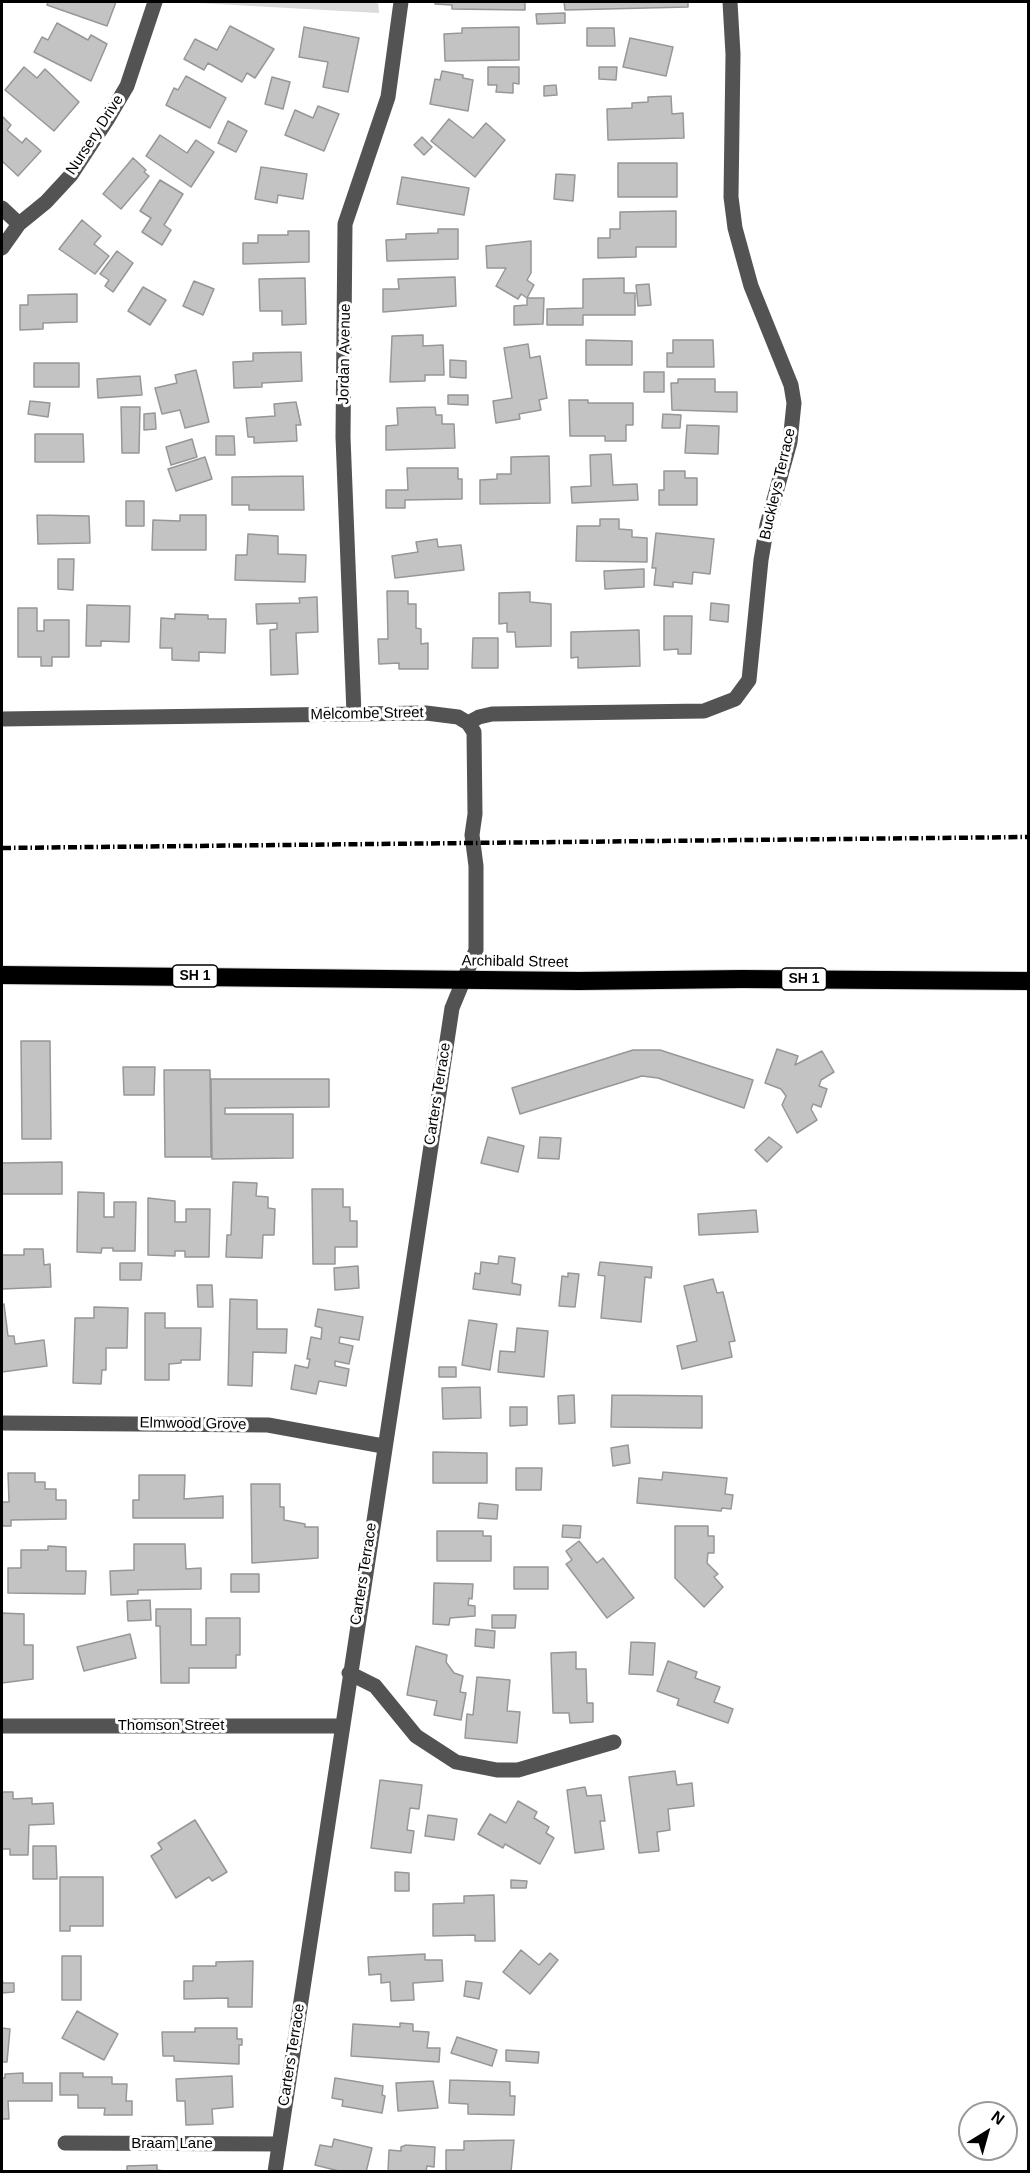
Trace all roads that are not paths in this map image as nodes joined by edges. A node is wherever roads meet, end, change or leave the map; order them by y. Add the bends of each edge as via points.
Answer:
1 (155, 2) edge
2 (401, 2) edge
3 (730, 2) edge
4 (2, 208) edge
5 (19, 224) junction
6 (2, 248) edge
7 (354, 714) junction
8 (2, 719) edge
9 (468, 723) junction
10 (2, 975) edge
11 (464, 979) junction
12 (1029, 981) edge
13 (2, 1423) edge
14 (383, 1446) junction
15 (349, 1673) junction
16 (2, 1726) edge
17 (341, 1726) junction
18 (614, 1742) dead end
19 (64, 2143) dead end
20 (279, 2144) junction
21 (275, 2172) edge

1 - 5 street, Nursery Drive via 127,86 107,120 71,175
2 - 7 street, Jordan Avenue via 388,97 345,224 344,437
3 - 9 street, Buckleys Terrace via 731,197 735,228 751,286 794,403 790,442 761,560 749,680 735,699 704,711 492,714
4 - 5 street
5 - 6 street, Nursery Drive
7 - 8 street, Melcombe Street
7 - 9 street, Melcombe Street via 451,714
9 - 11 street via 474,737 476,950
10 - 11 highway, Archibald Street / SH 1
11 - 12 highway, Archibald Street / SH 1
11 - 14 street, Carters Terrace via 452,1008
13 - 14 street, Elmwood Grove via 268,1425
14 - 15 street, Carters Terrace
15 - 17 street, Carters Terrace
15 - 18 street via 375,1686 416,1736 456,1762 518,1770
16 - 17 street, Thomson Street
17 - 20 street, Carters Terrace
19 - 20 street, Braam Lane
20 - 21 street, Carters Terrace

